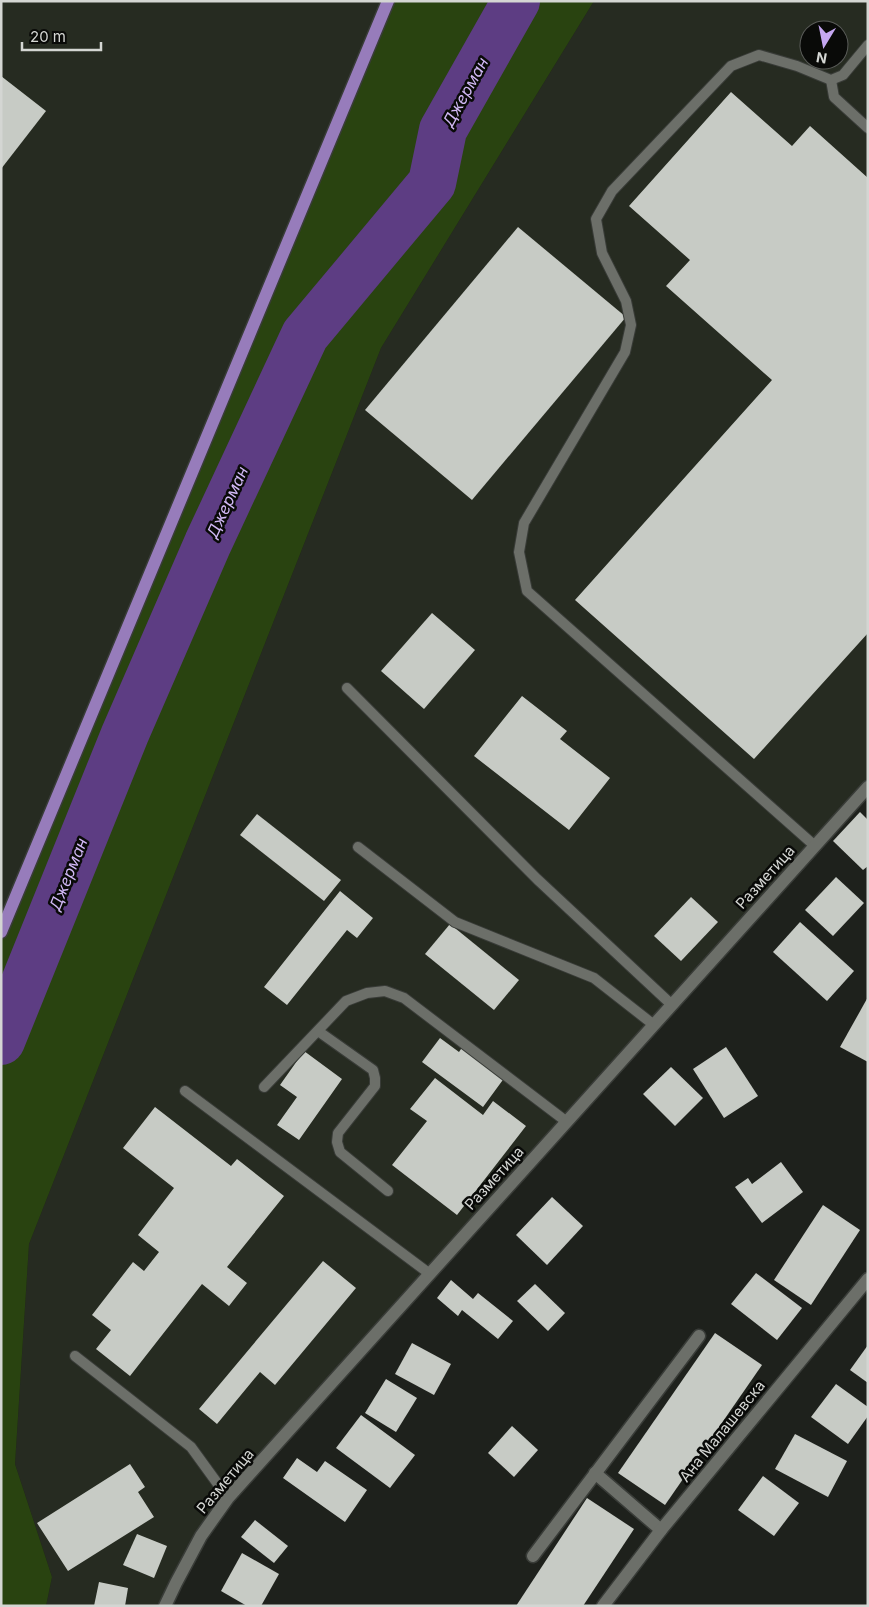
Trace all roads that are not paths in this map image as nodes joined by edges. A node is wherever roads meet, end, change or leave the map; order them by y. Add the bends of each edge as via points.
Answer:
1 (388, 1) edge
2 (868, 45) edge
3 (831, 80) junction
4 (868, 128) edge
5 (347, 688) dead end
6 (868, 787) edge
7 (814, 846) junction
8 (358, 847) dead end
9 (1, 932) edge
10 (672, 1005) junction
11 (654, 1025) junction
12 (318, 1031) junction
13 (264, 1087) dead end
14 (185, 1091) dead end
15 (567, 1122) junction
16 (388, 1191) dead end
17 (430, 1274) junction
18 (868, 1278) edge
19 (699, 1336) dead end
20 (75, 1356) dead end
21 (595, 1474) junction
22 (228, 1498) junction
23 (661, 1530) junction
24 (533, 1556) dead end
25 (165, 1606) edge
26 (603, 1606) edge

1 - 9 main road
2 - 3 lane via 843,74
3 - 4 lane via 834,97
3 - 7 lane via 759,55 731,66 612,191 596,219 602,253 626,301 631,325 625,352 524,524 519,552 527,592
5 - 10 lane via 537,879
6 - 7 street, Разметица
7 - 10 street, Разметица
8 - 11 lane via 455,922 594,978
10 - 11 street, Разметица
11 - 15 street, Разметица
12 - 13 lane
12 - 15 lane via 346,1001 367,993 385,991 404,998
12 - 16 lane via 373,1070 375,1086 338,1133 337,1142 340,1152
14 - 17 lane
15 - 17 street, Разметица
17 - 22 street, Разметица
18 - 23 street, Ана Малашевска
19 - 21 street
20 - 22 lane via 191,1447
21 - 23 street
21 - 24 street
22 - 25 street, Разметица via 201,1536
23 - 26 street, Ана Малашевска

